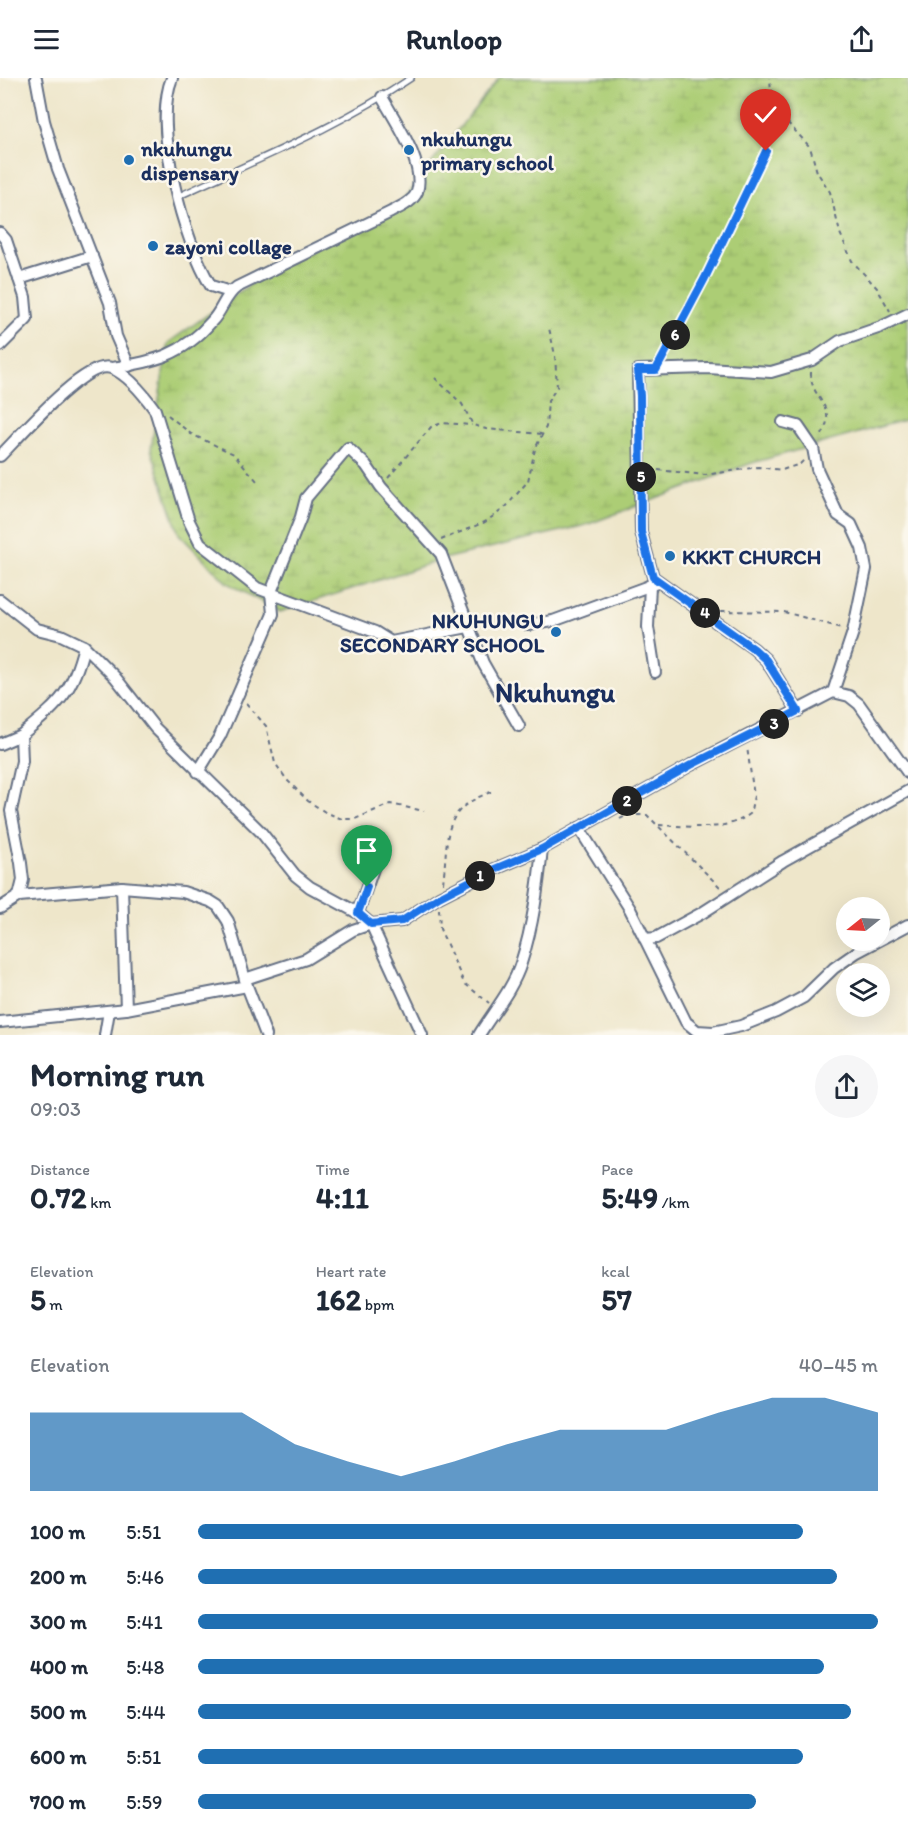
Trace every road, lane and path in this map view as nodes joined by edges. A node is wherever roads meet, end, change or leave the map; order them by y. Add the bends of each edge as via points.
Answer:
1 (36, 78) edge
2 (172, 78) edge
3 (411, 78) edge
4 (770, 78) edge
5 (771, 87) junction
6 (382, 97) junction
7 (177, 196) junction
8 (0, 233) edge
9 (92, 256) junction
10 (19, 279) junction
11 (230, 292) junction
12 (908, 314) edge
13 (894, 322) junction
14 (549, 328) dead end
15 (0, 346) edge
16 (812, 360) junction
17 (129, 366) junction
18 (112, 368) junction
19 (656, 370) junction
20 (435, 378) dead end
21 (152, 407) junction
22 (783, 422) dead end
23 (473, 425) junction
24 (542, 434) junction
25 (813, 448) junction
26 (0, 456) edge
27 (641, 468) junction
28 (257, 481) dead end
29 (381, 487) junction
30 (433, 544) junction
31 (654, 584) junction
32 (271, 592) junction
33 (0, 600) edge
34 (700, 609) junction
35 (528, 626) dead end
36 (468, 627) junction
37 (853, 632) junction
38 (84, 646) junction
39 (655, 672) dead end
40 (833, 692) junction
41 (237, 693) junction
42 (798, 711) junction
43 (519, 726) dead end
44 (21, 735) junction
45 (746, 738) junction
46 (0, 744) edge
47 (198, 772) junction
48 (908, 773) edge
49 (908, 791) edge
50 (424, 811) dead end
51 (619, 819) dead end
52 (659, 825) junction
53 (579, 828) junction
54 (542, 849) junction
55 (375, 863) dead end
56 (122, 887) junction
57 (727, 895) junction
58 (20, 896) junction
59 (0, 908) edge
60 (358, 913) junction
61 (371, 924) junction
62 (908, 925) edge
63 (645, 939) junction
64 (246, 982) junction
65 (126, 1009) junction
66 (109, 1011) junction
67 (0, 1023) edge
68 (105, 1035) edge
69 (266, 1035) edge
70 (422, 1035) edge
71 (479, 1035) edge

1 - 9 street via 58,169
2 - 7 street via 165,105
3 - 6 lane
4 - 5 path
5 - 13 path via 786,121 807,142 819,176 831,192 840,233 852,261 877,288
5 - 19 path via 771,126 766,151
6 - 7 lane
6 - 11 street via 417,163 417,191 412,198
7 - 11 street via 210,286
8 - 10 street
9 - 10 street
9 - 17 street
10 - 15 street via 27,319
11 - 17 street via 213,321 195,339 162,359
12 - 13 street
13 - 16 street via 840,340
14 - 24 path via 557,387 548,401
16 - 19 street via 758,373 732,369
16 - 25 path via 811,377 827,409 827,427
17 - 18 street
18 - 21 street
18 - 26 street via 103,367 75,380
19 - 27 street via 638,370
20 - 23 path via 462,404
21 - 28 path via 191,434 234,454
21 - 32 street via 189,521 200,543 257,588
22 - 25 street via 798,426
23 - 24 path
23 - 29 path via 442,423 431,427
24 - 30 path via 528,481 505,508 485,522
25 - 27 path via 800,464 782,470 758,466 705,475
25 - 37 street via 817,469 838,516 851,524 862,548 866,569
27 - 31 street via 641,532
29 - 30 street
29 - 32 street via 348,448 306,498
30 - 36 street via 447,565
31 - 34 street
31 - 35 street via 553,621
31 - 39 street via 648,627
32 - 36 street via 375,632 391,642
32 - 41 street via 273,614
33 - 38 street via 37,629
34 - 37 path via 784,612
34 - 42 street via 766,660
36 - 43 street via 483,663
37 - 40 street
38 - 44 street via 74,681 62,701
38 - 47 street
40 - 42 street
40 - 48 street via 849,696 859,704
41 - 47 street via 220,736
41 - 50 path via 266,726 275,763 308,801 342,819 355,819 390,804
42 - 45 street
44 - 46 street
44 - 58 street via 22,761 11,811 21,863
45 - 52 path via 754,796 750,814 723,827
45 - 53 street
47 - 60 street via 261,832 295,874 310,887
49 - 57 street
51 - 52 path via 647,815
52 - 57 path
53 - 54 street
53 - 63 street
54 - 61 street via 490,871 402,921
54 - 71 street via 521,963
55 - 60 street
56 - 58 street
56 - 64 street via 194,894 218,906 232,932
56 - 65 street
57 - 63 street via 656,938
58 - 59 street
60 - 61 street
61 - 64 street via 344,935 306,959
61 - 70 street
62 - 63 street via 857,952 804,997 741,1026 712,1032 697,1030 686,1022
64 - 65 street
64 - 69 street
65 - 66 street
66 - 67 street
66 - 68 street

